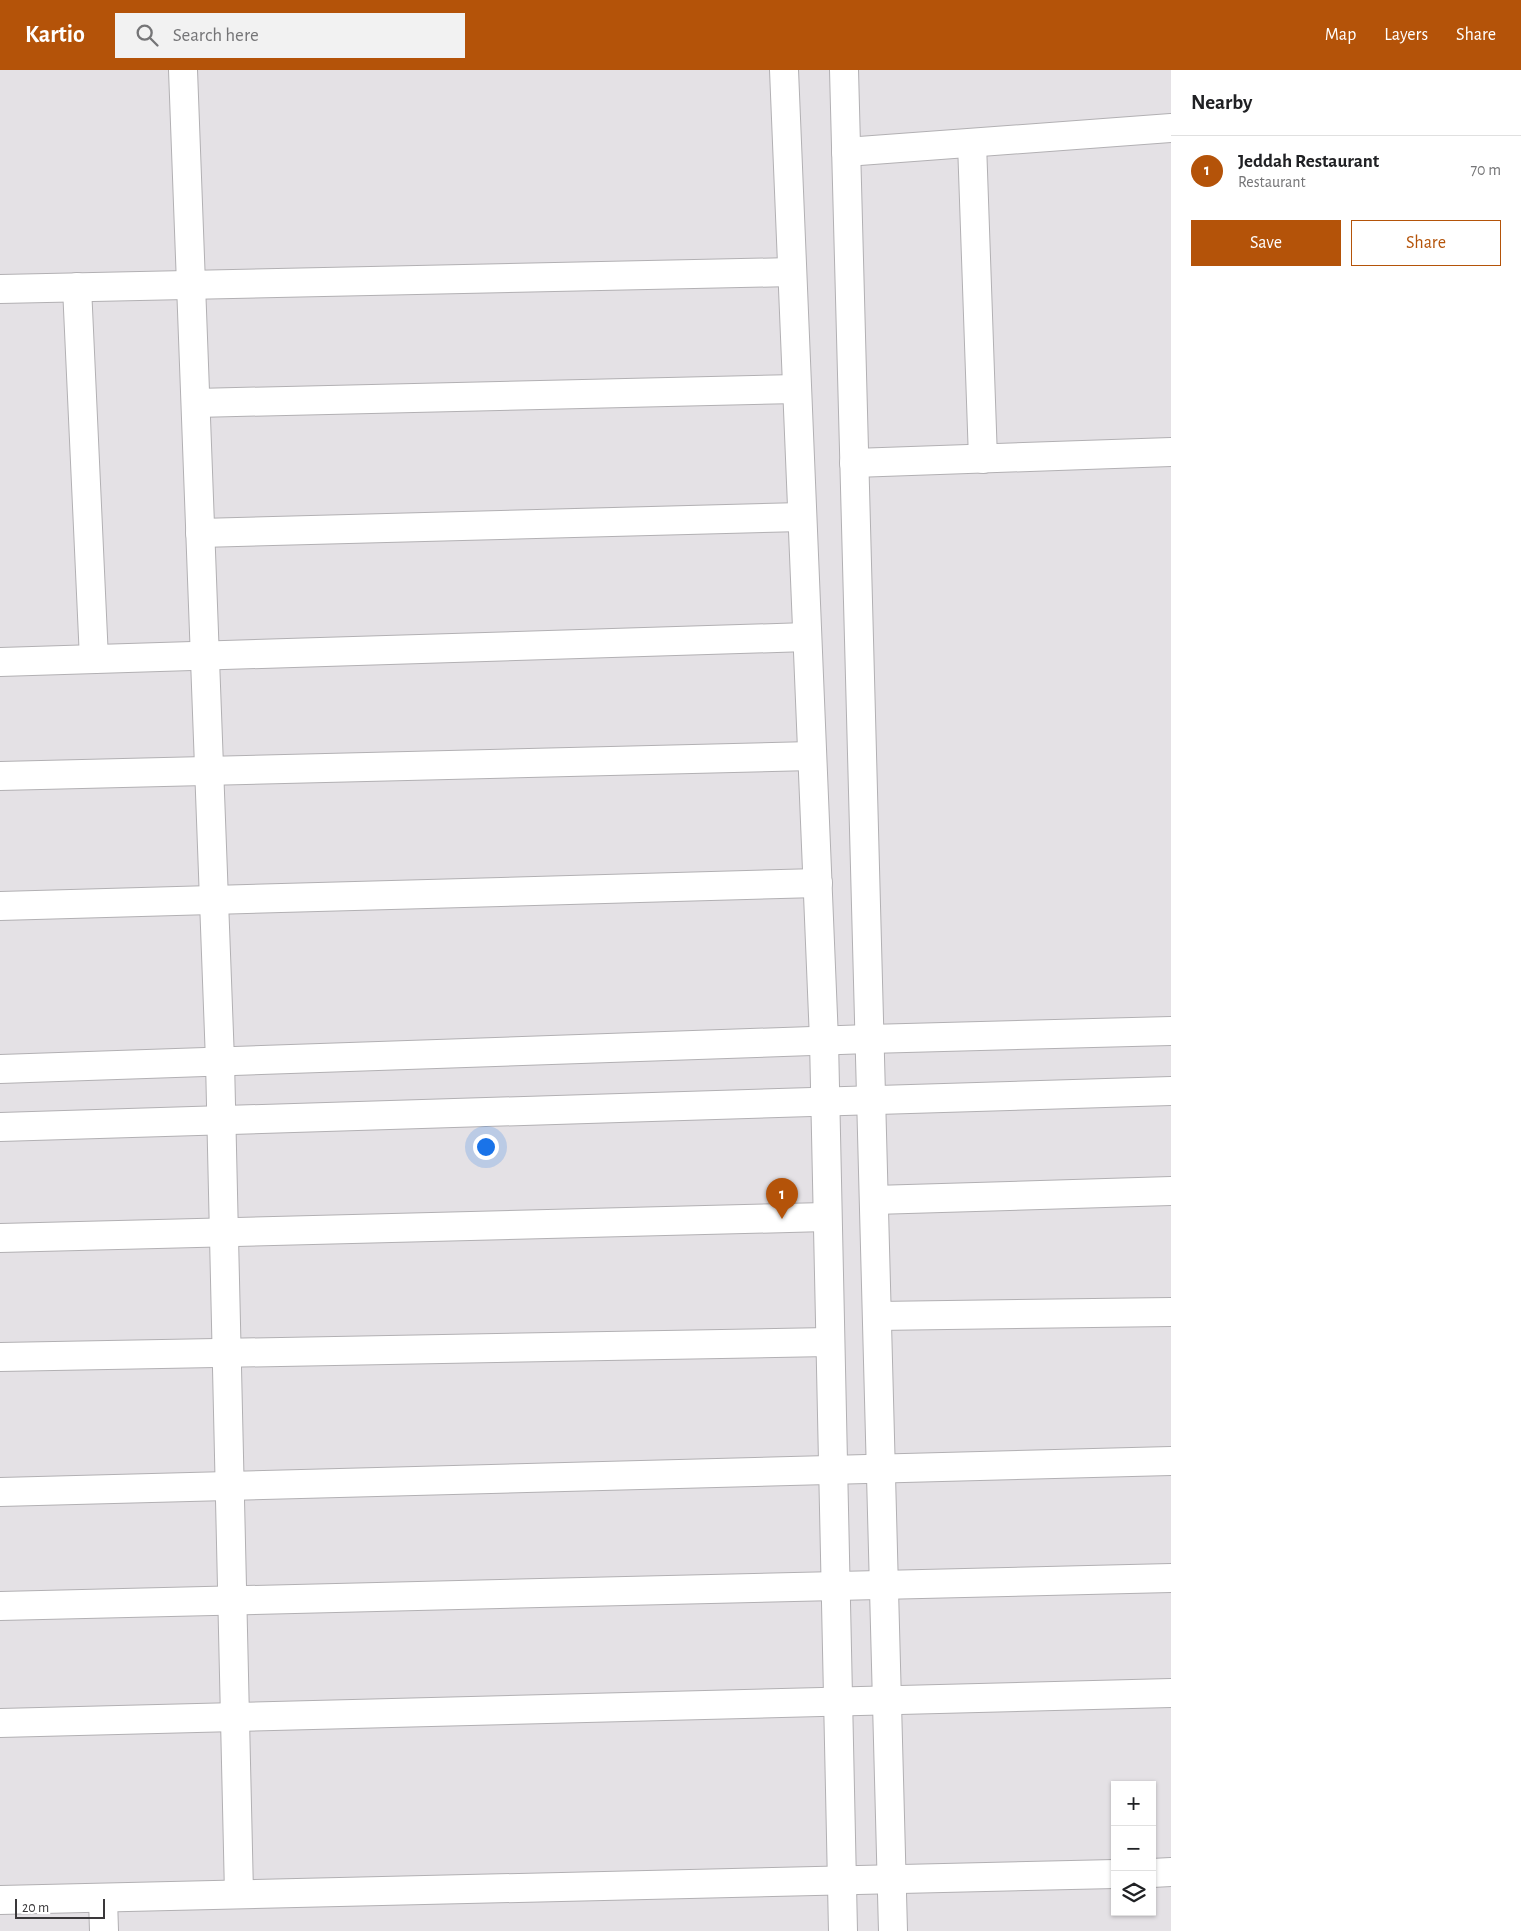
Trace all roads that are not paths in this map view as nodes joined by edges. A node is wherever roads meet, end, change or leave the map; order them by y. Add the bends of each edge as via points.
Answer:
1 (184, 70) edge
2 (784, 70) edge
3 (844, 70) edge
4 (1171, 128) edge
5 (972, 142) junction
6 (846, 152) junction
7 (792, 272) junction
8 (192, 285) junction
9 (77, 287) junction
10 (0, 288) edge
11 (798, 388) junction
12 (196, 403) junction
13 (1171, 452) edge
14 (983, 459) junction
15 (854, 463) junction
16 (802, 517) junction
17 (200, 533) junction
18 (807, 637) junction
19 (205, 656) junction
20 (94, 659) junction
21 (0, 662) edge
22 (812, 756) junction
23 (209, 770) junction
24 (0, 776) edge
25 (818, 883) junction
26 (214, 900) junction
27 (0, 906) edge
28 (1171, 1031) edge
29 (869, 1039) junction
30 (824, 1040) junction
31 (220, 1061) junction
32 (0, 1069) edge
33 (1171, 1091) edge
34 (871, 1100) junction
35 (824, 1101) junction
36 (220, 1120) junction
37 (0, 1127) edge
38 (1171, 1191) edge
39 (874, 1200) junction
40 (826, 1217) junction
41 (222, 1232) junction
42 (0, 1238) edge
43 (1171, 1312) edge
44 (877, 1316) junction
45 (829, 1342) junction
46 (226, 1353) junction
47 (0, 1357) edge
48 (1171, 1461) edge
49 (881, 1469) junction
50 (832, 1470) junction
51 (229, 1486) junction
52 (0, 1492) edge
53 (1171, 1578) edge
54 (884, 1585) junction
55 (835, 1586) junction
56 (232, 1600) junction
57 (0, 1606) edge
58 (1171, 1693) edge
59 (887, 1700) junction
60 (837, 1702) junction
61 (235, 1717) junction
62 (0, 1723) edge
63 (1171, 1872) edge
64 (1156, 1873) edge
65 (1111, 1874) edge
66 (891, 1878) junction
67 (841, 1879) junction
68 (239, 1894) junction
69 (103, 1898) junction
70 (0, 1900) edge
71 (104, 1931) edge
72 (843, 1931) edge
73 (893, 1931) edge

1 - 8 street
2 - 7 street
3 - 6 street
4 - 5 street
5 - 6 street
5 - 14 street
6 - 15 street
7 - 8 street
7 - 11 street
8 - 9 street
8 - 12 street
9 - 10 street
9 - 20 street
11 - 12 street
11 - 16 street
12 - 17 street
13 - 14 street
14 - 15 street
15 - 29 street
16 - 17 street
16 - 18 street
17 - 19 street
18 - 19 street
18 - 22 street
19 - 20 street
19 - 23 street
20 - 21 street
22 - 23 street
22 - 25 street
23 - 24 street
23 - 26 street
25 - 26 street
25 - 30 street
26 - 27 street
26 - 31 street
28 - 29 street
29 - 30 street
29 - 34 street
30 - 31 street
30 - 35 street
31 - 32 street
31 - 36 street
33 - 34 street
34 - 35 street
34 - 39 street
35 - 36 street
35 - 40 street
36 - 37 street
36 - 41 street
38 - 39 street
39 - 44 street
40 - 41 street
40 - 45 street
41 - 42 street
41 - 46 street
43 - 44 street
44 - 49 street
45 - 46 street
45 - 50 street
46 - 47 street
46 - 51 street
48 - 49 street
49 - 50 street
49 - 54 street
50 - 51 street
50 - 55 street
51 - 52 street
51 - 56 street
53 - 54 street
54 - 55 street
54 - 59 street
55 - 56 street
55 - 60 street
56 - 57 street
56 - 61 street
58 - 59 street
59 - 60 street
59 - 66 street
60 - 61 street
60 - 67 street
61 - 62 street
61 - 68 street
63 - 64 street
65 - 66 street
66 - 67 street
66 - 73 street
67 - 68 street
67 - 72 street
68 - 69 street
69 - 70 street
69 - 71 street

